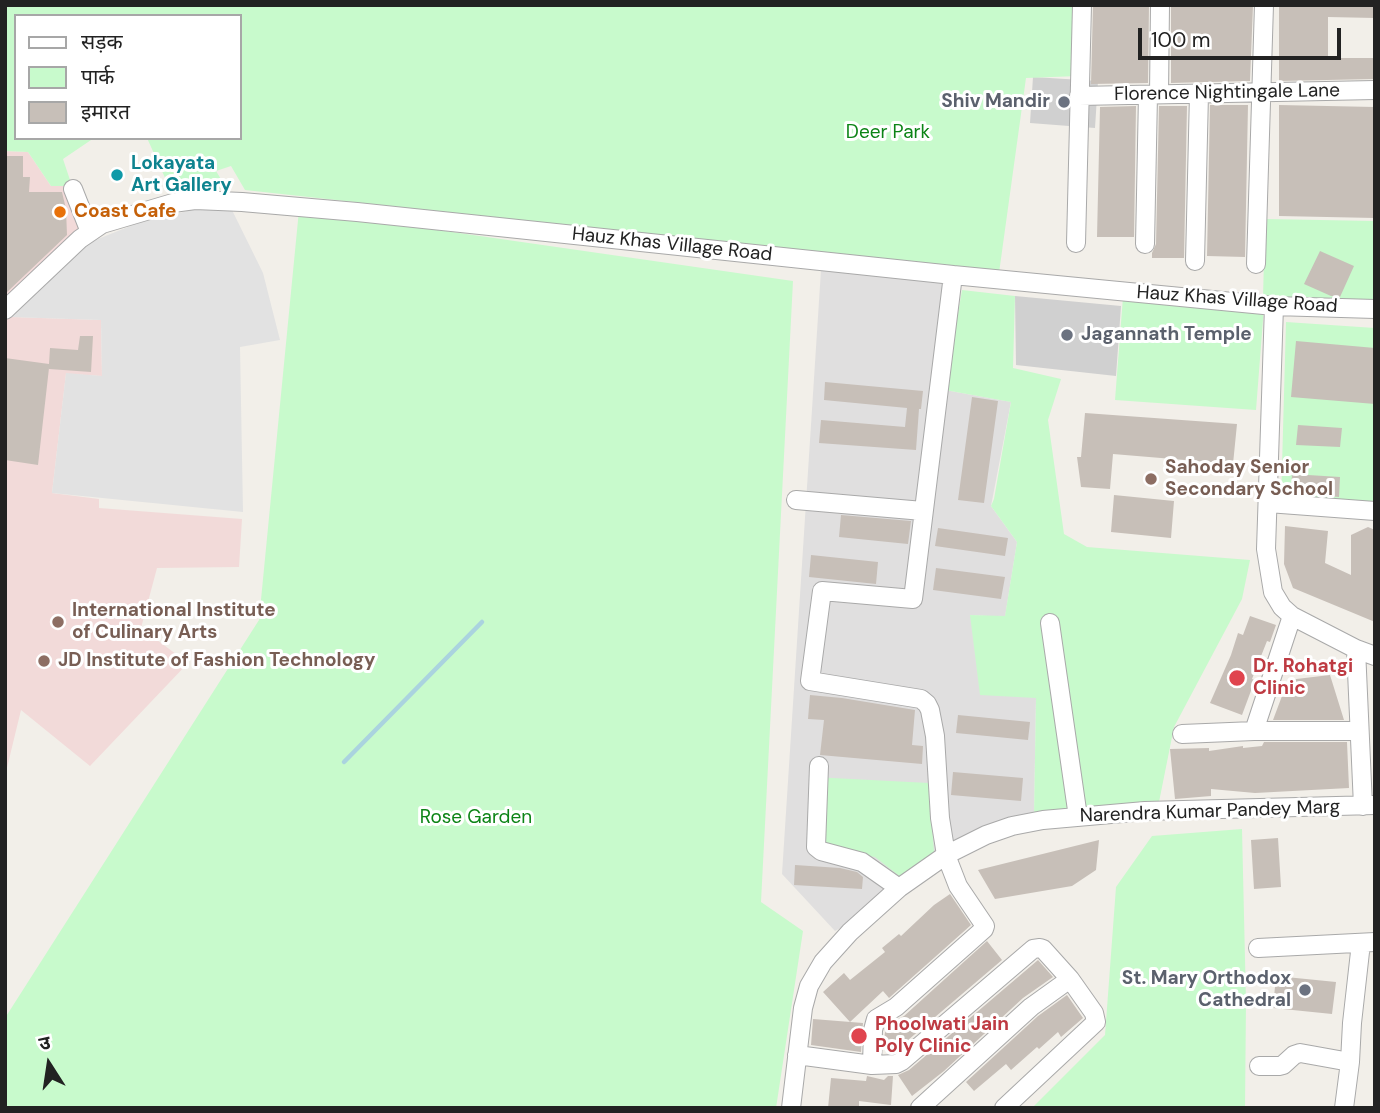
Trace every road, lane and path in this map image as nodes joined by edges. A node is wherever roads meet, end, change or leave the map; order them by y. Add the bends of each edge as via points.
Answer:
1 (1082, 5) edge
2 (1160, 5) edge
3 (1264, 5) edge
4 (1375, 90) edge
5 (1262, 93) junction
6 (1154, 94) junction
7 (1199, 94) junction
8 (1079, 96) junction
9 (73, 190) dead end
10 (90, 232) junction
11 (1076, 243) dead end
12 (1145, 244) dead end
13 (1195, 261) dead end
14 (1256, 264) dead end
15 (953, 275) junction
16 (1274, 306) junction
17 (1375, 309) edge
18 (5, 310) edge
19 (796, 500) dead end
20 (1268, 503) junction
21 (1375, 510) edge
22 (923, 511) junction
23 (1292, 616) junction
24 (1050, 623) dead end
25 (1356, 649) junction
26 (1375, 656) edge
27 (1254, 731) junction
28 (1359, 731) junction
29 (1182, 734) dead end
30 (819, 766) dead end
31 (1369, 806) edge
32 (1078, 817) junction
33 (946, 855) junction
34 (900, 888) junction
35 (1368, 943) edge
36 (1258, 948) dead end
37 (1070, 979) junction
38 (797, 1055) junction
39 (1350, 1062) junction
40 (872, 1065) junction
41 (1259, 1066) dead end
42 (791, 1108) edge
43 (920, 1108) edge
44 (1004, 1108) edge
45 (1344, 1108) edge

1 - 8 street
2 - 6 street
3 - 5 street
4 - 5 street, Florence Nightingale Lane
5 - 7 street, Florence Nightingale Lane
5 - 14 street
6 - 7 street, Florence Nightingale Lane
6 - 8 street, Florence Nightingale Lane
6 - 12 street
7 - 13 street
8 - 11 street
9 - 10 street
10 - 15 street, Hauz Khas Village Road via 173,202 242,202
10 - 18 street, Hauz Khas Village Road
15 - 16 street, Hauz Khas Village Road
15 - 22 street
16 - 17 street, Hauz Khas Village Road
16 - 20 street
19 - 22 street
20 - 21 street
20 - 23 street via 1266,549 1273,592
22 - 33 street via 913,599 822,591 810,681 921,699 927,704 936,736
23 - 25 street
23 - 27 street
24 - 32 street
25 - 26 street
25 - 28 street
27 - 28 street
27 - 29 street
28 - 31 street
30 - 34 street via 816,847 862,862
31 - 32 street, Narendra Kumar Pandey Marg
32 - 33 street, Narendra Kumar Pandey Marg via 1012,827
33 - 34 street, Narendra Kumar Pandey Marg
33 - 40 street via 958,886 985,928 896,1007 876,1019
34 - 38 street, Narendra Kumar Pandey Marg via 823,962 809,986
35 - 36 street
35 - 39 street via 1352,1023
37 - 40 street via 1043,949 1036,948 902,1061
37 - 43 street via 1031,1007
37 - 44 street via 1094,1013 1095,1024
38 - 40 street
38 - 42 street, Narendra Kumar Pandey Marg
39 - 41 street via 1302,1053 1283,1065
39 - 45 street

